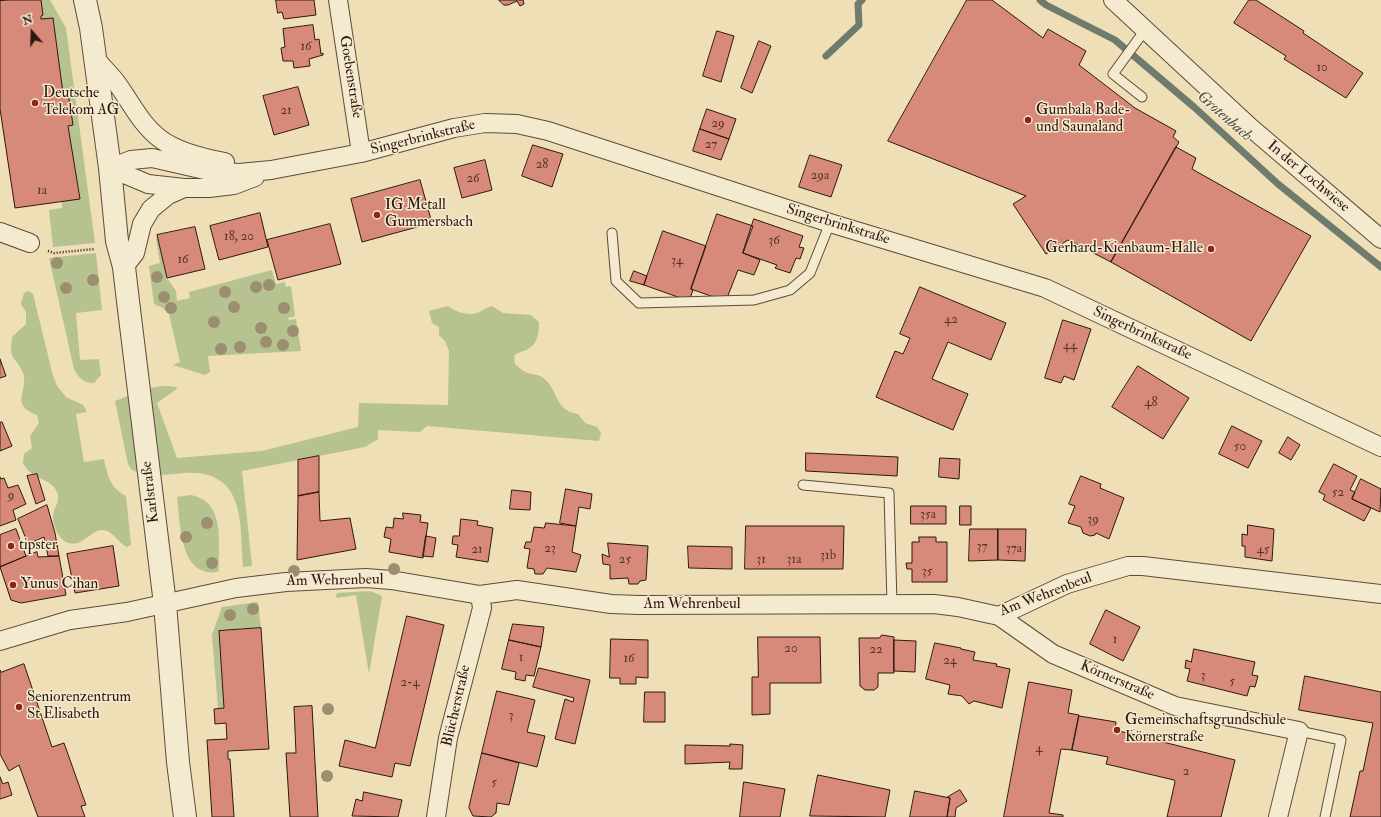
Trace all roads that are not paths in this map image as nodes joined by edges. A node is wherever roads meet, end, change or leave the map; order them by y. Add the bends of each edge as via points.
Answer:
1 (85, 0) edge
2 (338, 0) edge
3 (1113, 0) edge
4 (1142, 35) junction
5 (96, 59) junction
6 (1142, 97) dead end
7 (361, 153) junction
8 (110, 168) junction
9 (271, 170) junction
10 (184, 188) junction
11 (830, 223) junction
12 (0, 232) edge
13 (612, 233) dead end
14 (1381, 240) edge
15 (30, 243) dead end
16 (124, 267) junction
17 (1381, 447) edge
18 (803, 485) dead end
19 (1381, 594) edge
20 (480, 596) junction
21 (165, 604) junction
22 (892, 604) junction
23 (999, 616) junction
24 (1, 638) edge
25 (1299, 731) junction
26 (185, 817) edge
27 (436, 817) edge
28 (1278, 817) edge
29 (1325, 817) edge

1 - 5 street, Karlstraße
2 - 7 street, Goebenstraße
3 - 4 street, In der Lochwiese
4 - 6 lane via 1113,74
4 - 14 street, In der Lochwiese
5 - 8 street, Karlstraße
5 - 9 street, Singerbrinkstraße via 116,82 142,121 159,138 176,148 207,158
7 - 9 street, Singerbrinkstraße
7 - 11 street, Singerbrinkstraße via 454,128 485,123 516,124 548,131
8 - 9 street, Singerbrinkstraße via 131,160 152,158 210,171 239,173
8 - 10 street, Singerbrinkstraße via 148,184
8 - 16 street, Karlstraße via 116,241
9 - 10 street, Singerbrinkstraße via 234,185
10 - 16 street, Singerbrinkstraße via 168,195 151,209 142,224 135,253
11 - 13 lane via 810,273 790,290 754,300 639,303 616,281
11 - 17 street, Singerbrinkstraße via 1045,288
12 - 15 street
16 - 21 street, Karlstraße
18 - 22 lane via 889,493
19 - 23 street, Am Wehrenbeul via 1128,566 1067,584
20 - 21 street, Am Wehrenbeul via 366,578 286,582 236,588
20 - 22 street, Am Wehrenbeul via 517,590 640,606
20 - 27 street, Blücherstraße via 482,608 448,738
21 - 24 street, Am Wehrenbeul via 70,620
21 - 26 street, Karlstraße
22 - 23 street, Am Wehrenbeul via 934,604
23 - 25 street, Körnerstraße via 1053,654 1176,706
25 - 28 street
25 - 29 lane via 1341,740

